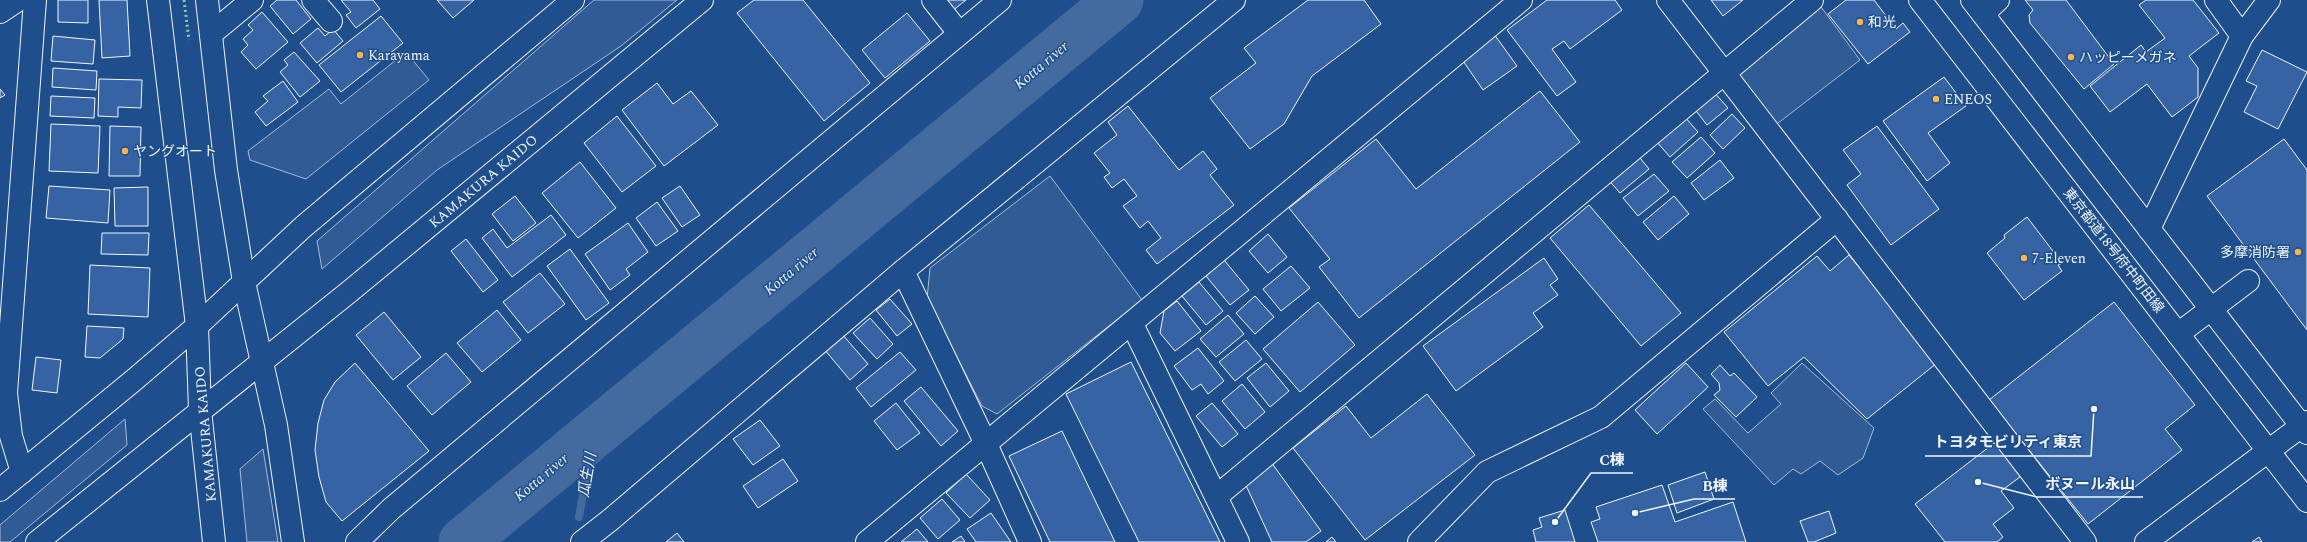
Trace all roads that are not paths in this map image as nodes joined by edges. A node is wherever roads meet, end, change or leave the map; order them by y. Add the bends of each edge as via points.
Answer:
1 (18, 0) edge
2 (35, 0) edge
3 (158, 0) edge
4 (207, 0) edge
5 (252, 0) edge
6 (313, 0) edge
7 (573, 0) edge
8 (702, 0) edge
9 (932, 0) edge
10 (1000, 0) edge
11 (1234, 0) edge
12 (1521, 0) edge
13 (1668, 0) edge
14 (1812, 0) edge
15 (1920, 0) edge
16 (2216, 0) edge
17 (2269, 0) edge
18 (1984, 5) edge
19 (0, 12) edge
20 (331, 21) dead end
21 (959, 33) junction
22 (211, 34) junction
23 (2242, 36) junction
24 (1724, 72) junction
25 (1837, 219) junction
26 (19, 221) junction
27 (2149, 229) junction
28 (0, 233) edge
29 (903, 271) junction
30 (2248, 281) dead end
31 (244, 282) junction
32 (2211, 309) junction
33 (1132, 324) junction
34 (197, 326) junction
35 (2178, 334) junction
36 (262, 361) junction
37 (200, 410) junction
38 (2305, 427) edge
39 (986, 444) junction
40 (2268, 450) junction
41 (22, 472) junction
42 (0, 490) edge
43 (1217, 496) junction
44 (2307, 501) edge
45 (609, 521) junction
46 (37, 542) edge
47 (214, 542) edge
48 (293, 542) edge
49 (357, 542) edge
50 (582, 542) edge
51 (604, 542) edge
52 (867, 542) edge
53 (1030, 542) edge
54 (1238, 542) edge
55 (1419, 542) edge
56 (2085, 542) edge
57 (2146, 542) edge

1 - 19 street
2 - 26 street
3 - 34 street, KAMAKURA KAIDO
4 - 22 street
5 - 22 street
6 - 20 street
7 - 31 street via 304,227
8 - 36 street, KAMAKURA KAIDO
9 - 21 street
10 - 21 street
11 - 29 street
12 - 33 street
13 - 24 street
14 - 24 street
15 - 35 street, 東京都道18号府中町田線
16 - 23 street
17 - 23 street
18 - 27 street
21 - 49 street via 391,510
22 - 31 street via 226,170
23 - 27 street
24 - 25 street
24 - 43 street
25 - 55 street via 1601,417 1487,472
25 - 56 street
26 - 28 street
26 - 41 street via 6,393 11,436
27 - 32 street
29 - 39 street
29 - 45 street
30 - 32 street
31 - 34 street
31 - 36 street
32 - 35 street
32 - 38 street
33 - 39 street
33 - 43 street
34 - 37 street, KAMAKURA KAIDO
34 - 41 street
35 - 40 street, 東京都道18号府中町田線
36 - 37 street, KAMAKURA KAIDO
36 - 48 street via 276,425
37 - 46 street, KAMAKURA KAIDO
37 - 47 street, KAMAKURA KAIDO
38 - 40 street
39 - 52 street
39 - 53 street
40 - 44 street, 東京都道18号府中町田線
40 - 57 street
41 - 42 street
43 - 54 street
45 - 50 street
45 - 51 street

